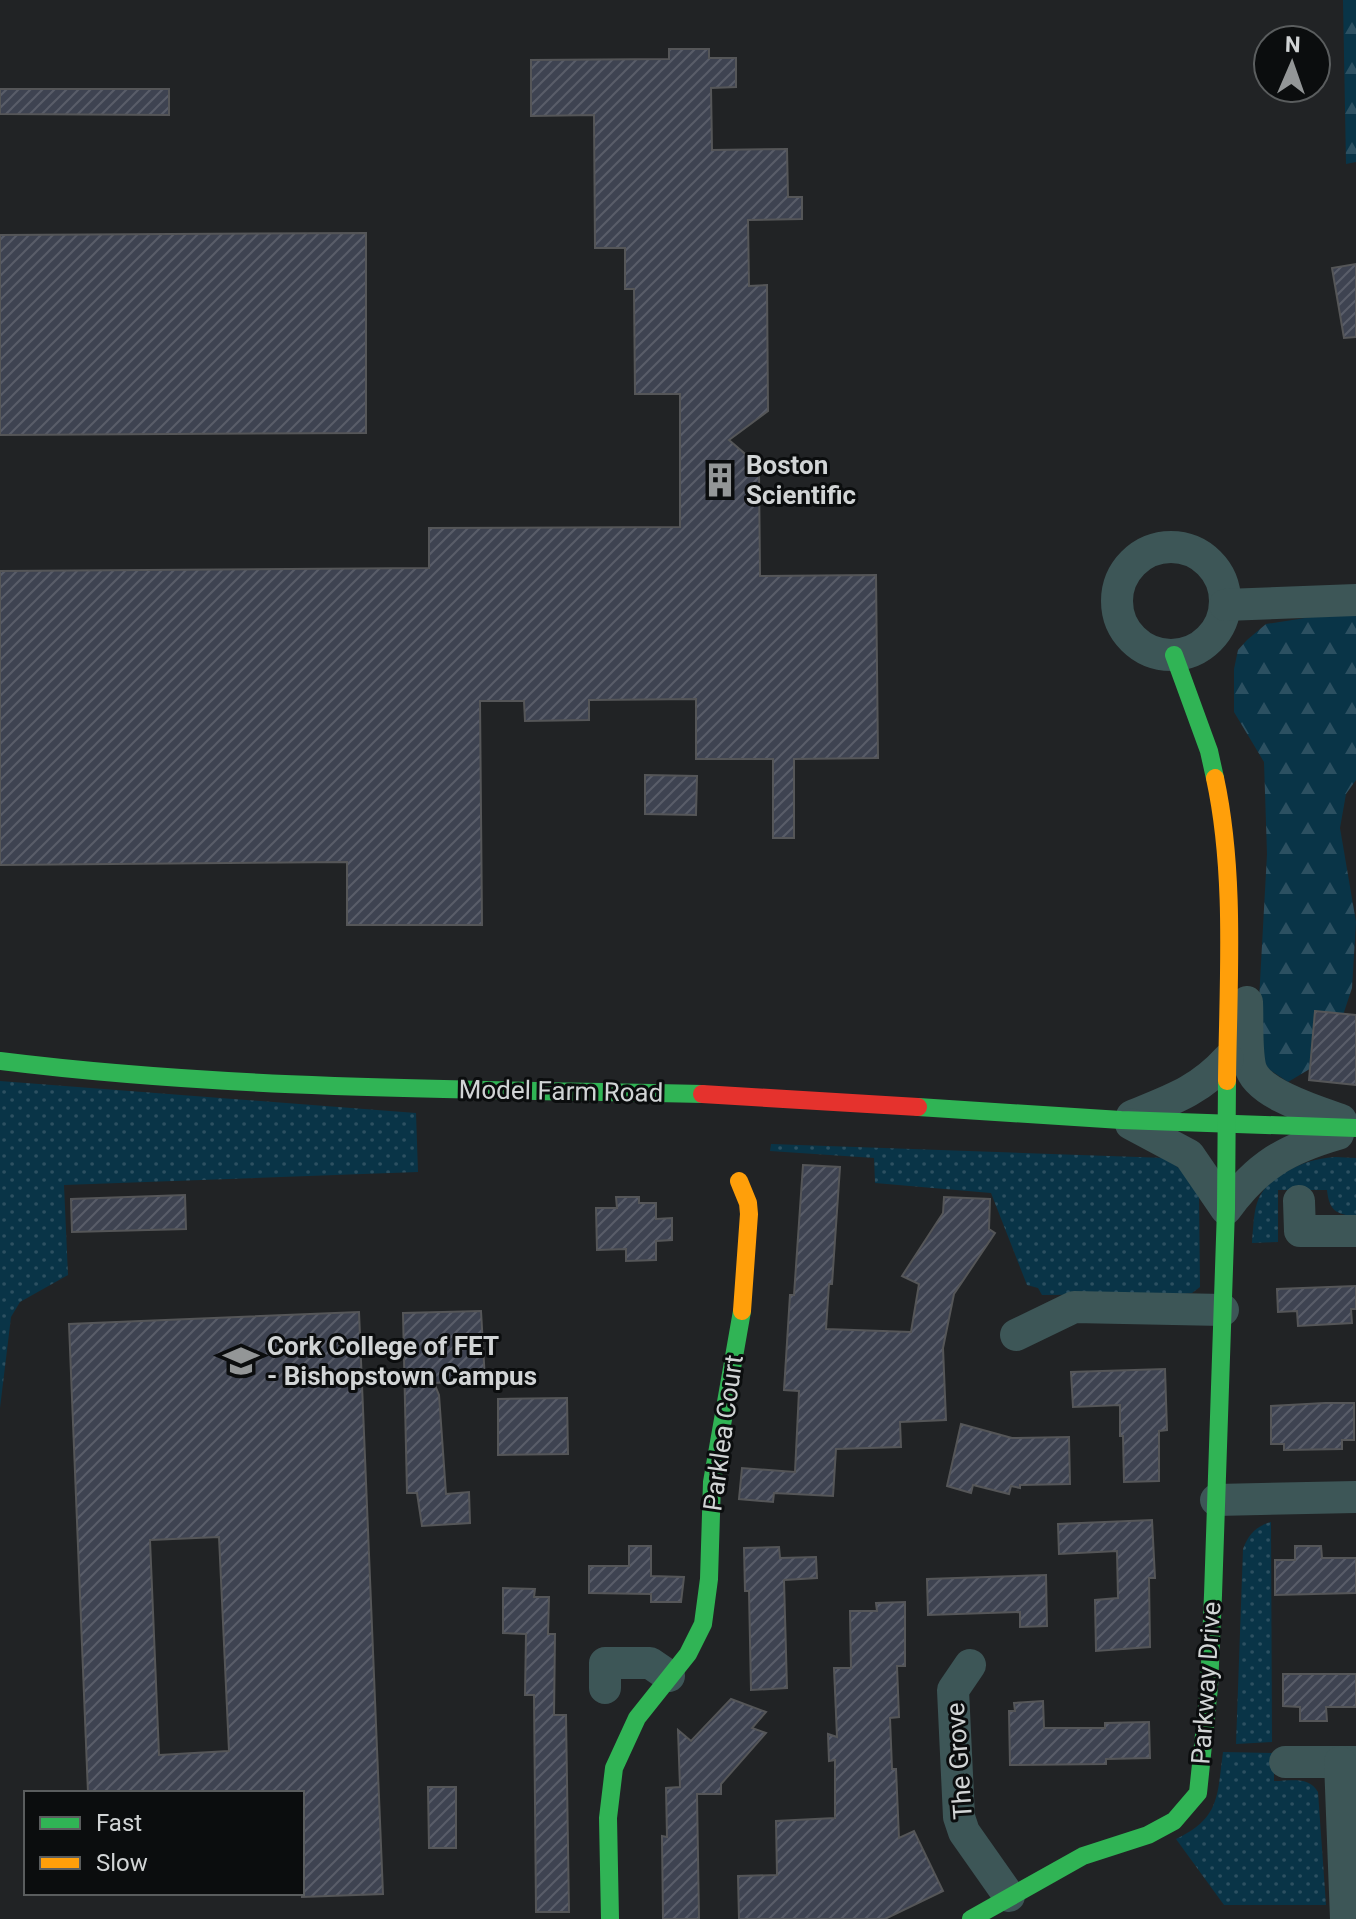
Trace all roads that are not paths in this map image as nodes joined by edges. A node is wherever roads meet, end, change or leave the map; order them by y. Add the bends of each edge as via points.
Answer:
1 (1356, 600) edge
2 (1225, 605) junction
3 (1174, 655) junction
4 (1228, 937) junction
5 (1228, 1059) junction
6 (0, 1061) edge
7 (1121, 1120) junction
8 (1228, 1125) junction
9 (1356, 1128) edge
10 (739, 1181) dead end
11 (1299, 1201) dead end
12 (1226, 1209) junction
13 (1356, 1231) edge
14 (1223, 1310) junction
15 (1016, 1335) dead end
16 (1356, 1497) edge
17 (1216, 1500) junction
18 (970, 1665) dead end
19 (669, 1676) junction
20 (605, 1688) dead end
21 (1285, 1762) dead end
22 (1348, 1762) edge
23 (1009, 1896) junction
24 (610, 1919) edge
25 (971, 1919) edge
26 (1346, 1919) edge

1 - 2 street
2 - 3 street via 1222,620 1203,645
2 - 3 street via 1224,588 1206,559 1174,547 1142,555 1121,581 1119,615 1127,632 1148,649
3 - 4 street, Parkway Drive via 1209,751 1219,796
4 - 5 street, Parkway Drive
4 - 9 street via 1245,957 1251,1068 1257,1080 1268,1090
5 - 7 street via 1192,1092
5 - 8 street, Parkway Drive
6 - 7 street, Model Farm Road via 81,1071 388,1088 702,1094
7 - 8 street, Model Farm Road
7 - 12 street, Model Farm Road via 1189,1155
8 - 9 street, Model Farm Road
8 - 12 street, Parkway Drive
9 - 12 street via 1303,1144 1269,1164 1245,1183
10 - 19 street, Parklea Court via 749,1214 745,1291 712,1482 703,1624
11 - 13 street via 1300,1231
12 - 14 street, Parkway Drive
14 - 15 street via 1074,1307
14 - 17 street, Parkway Drive
16 - 17 street
17 - 23 street, Parkway Drive via 1209,1687 1198,1793 1174,1821 1083,1856
18 - 23 street, The Grove via 953,1690 956,1803 964,1832
19 - 20 street via 650,1663 605,1663
19 - 24 street, Parklea Court via 637,1718 614,1768
21 - 22 street
22 - 26 street
23 - 25 street, Parkway Drive

